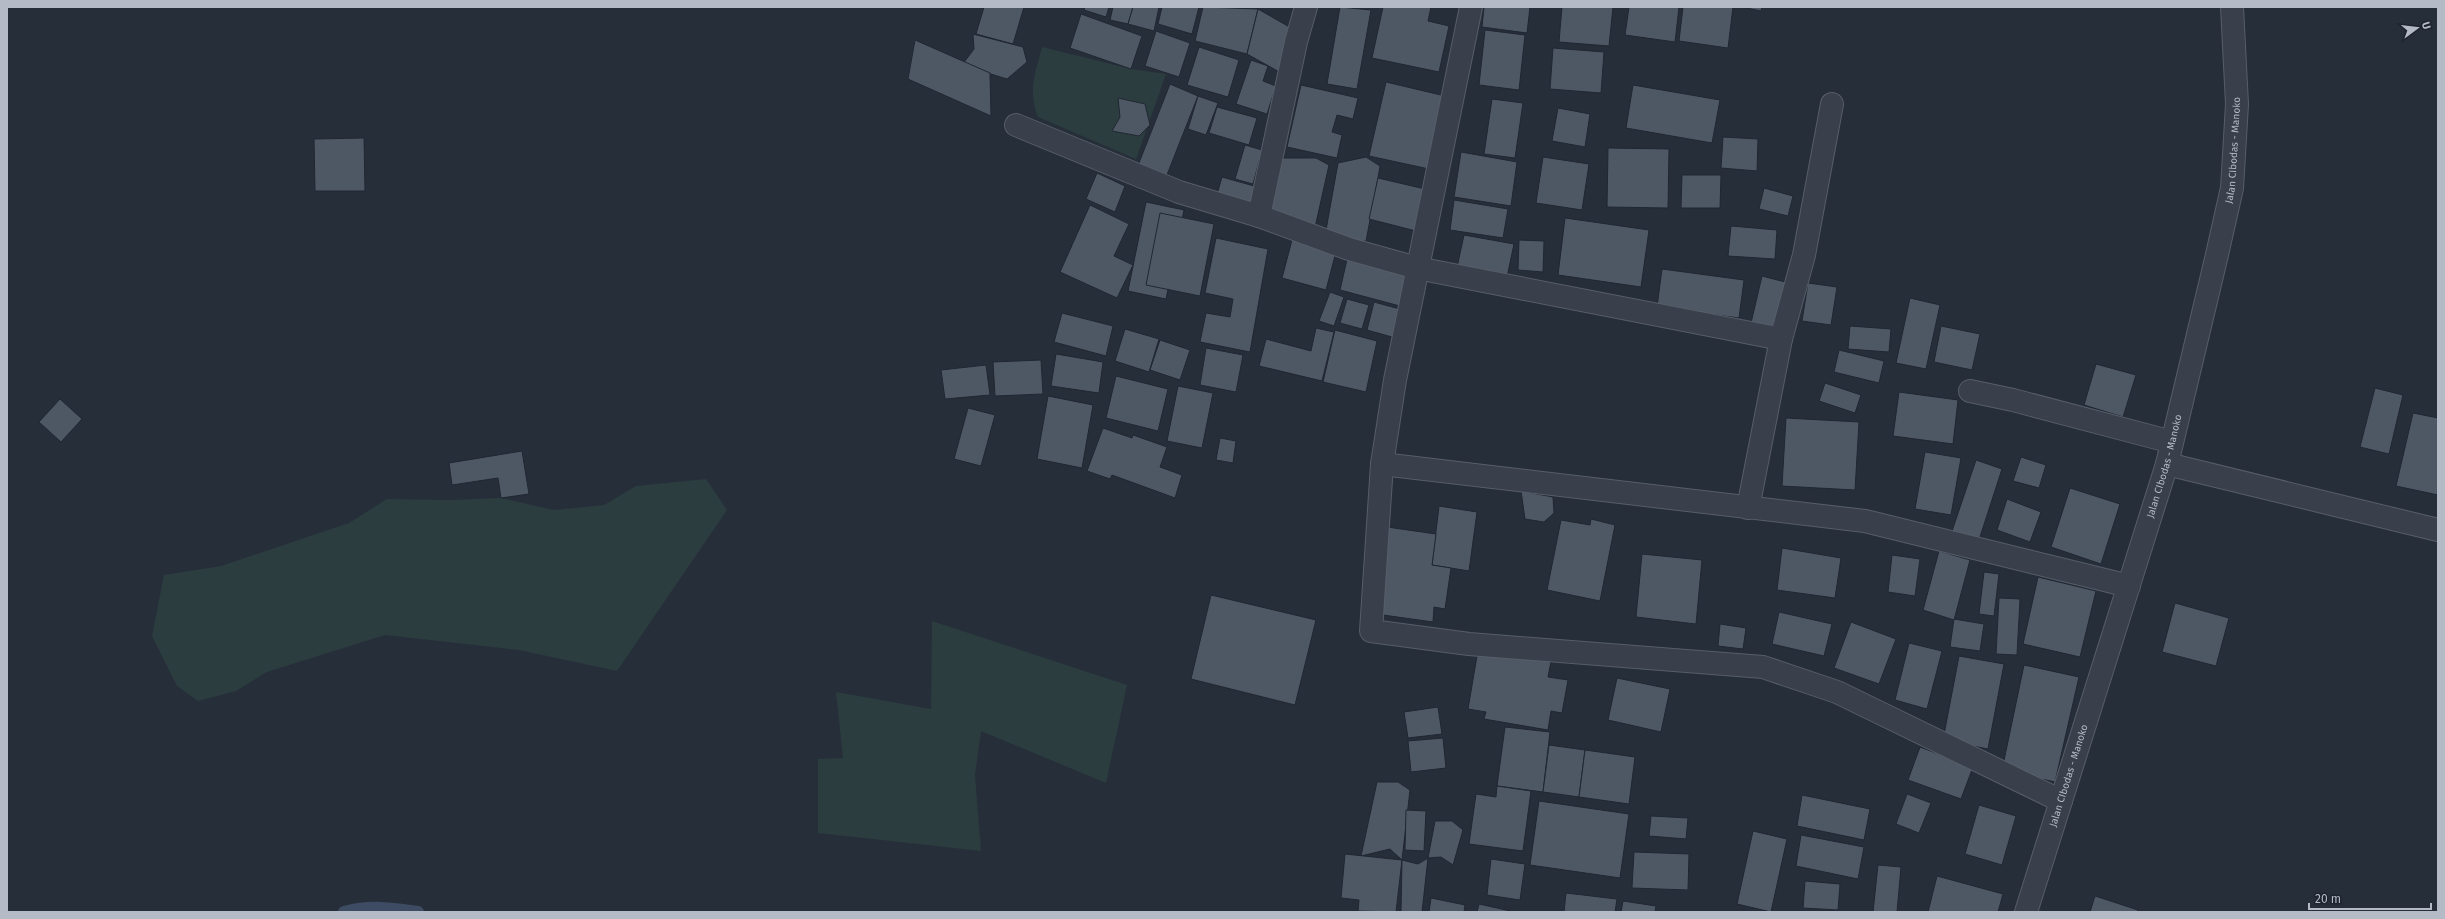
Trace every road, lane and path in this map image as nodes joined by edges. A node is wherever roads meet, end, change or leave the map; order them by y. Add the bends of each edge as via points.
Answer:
1 (1306, 7) edge
2 (1471, 7) edge
3 (2232, 7) edge
4 (1832, 104) dead end
5 (1016, 125) dead end
6 (1258, 216) junction
7 (1417, 268) junction
8 (1781, 339) junction
9 (1970, 391) dead end
10 (2172, 442) junction
11 (1382, 464) junction
12 (2167, 464) junction
13 (1748, 508) junction
14 (2438, 530) edge
15 (2130, 586) junction
16 (2061, 802) junction
17 (2026, 912) edge

1 - 6 street
2 - 7 street
3 - 10 street, Jalan CIbodas - Manoko via 2237,104 2232,188
4 - 8 street via 1804,255
5 - 6 street via 1179,192
6 - 7 street via 1349,249
7 - 8 street
7 - 11 street via 1411,308 1394,380
8 - 13 street
9 - 10 street
10 - 12 street, Jalan CIbodas - Manoko
11 - 13 street
11 - 16 street via 1371,631 1469,644 1762,667 1837,692
12 - 14 street
12 - 15 street, Jalan CIbodas - Manoko
13 - 15 street via 1865,520
15 - 16 street, Jalan CIbodas - Manoko
16 - 17 street, Jalan CIbodas - Manoko

